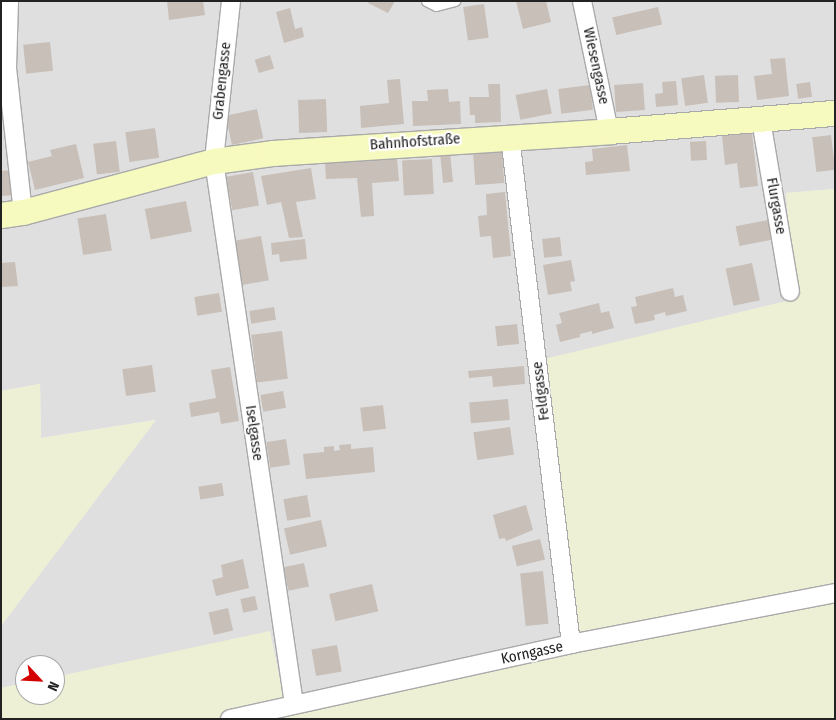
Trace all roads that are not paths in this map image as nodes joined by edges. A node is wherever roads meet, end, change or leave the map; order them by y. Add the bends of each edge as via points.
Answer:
1 (9, 1) edge
2 (231, 1) edge
3 (426, 1) edge
4 (455, 1) edge
5 (582, 1) edge
6 (4, 69) edge
7 (835, 113) edge
8 (761, 120) junction
9 (609, 131) junction
10 (510, 137) junction
11 (214, 161) junction
12 (12, 214) edge
13 (790, 292) dead end
14 (835, 593) edge
15 (571, 644) junction
16 (294, 704) junction
17 (230, 719) edge

1 - 6 street
2 - 11 street, Grabengasse
3 - 4 lane via 436,6
5 - 9 street, Wiesengasse
6 - 12 street
7 - 8 street, Bahnhofstraße
8 - 9 street, Bahnhofstraße
8 - 13 street, Flurgasse
9 - 10 street, Bahnhofstraße
10 - 11 street, Bahnhofstraße via 273,152
10 - 15 street, Feldgasse
11 - 12 street, Bahnhofstraße
11 - 16 street, Iselgasse
14 - 15 street, Korngasse
15 - 16 street, Korngasse
16 - 17 street, Korngasse

